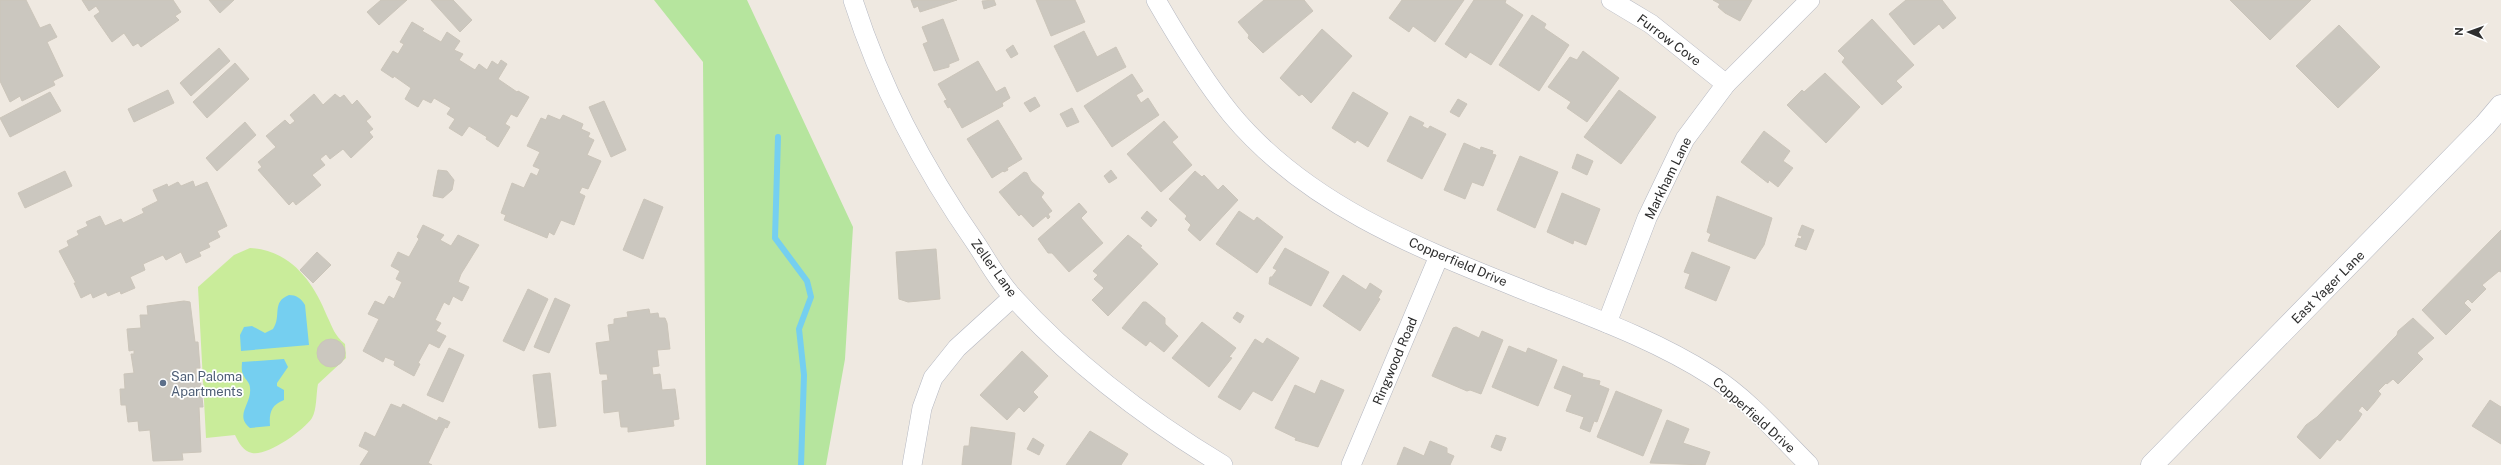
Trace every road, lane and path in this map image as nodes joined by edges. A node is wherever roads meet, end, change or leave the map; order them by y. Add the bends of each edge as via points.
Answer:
1 (853, 0) edge
2 (1156, 0) edge
3 (1611, 0) edge
4 (1810, 0) edge
5 (1726, 84) junction
6 (2501, 106) edge
7 (1439, 256) junction
8 (1013, 297) junction
9 (1607, 323) junction
10 (912, 465) edge
11 (1223, 465) edge
12 (1350, 465) edge
13 (1809, 465) edge
14 (2152, 465) edge

1 - 8 street, Zeller Lane via 879,71 926,167
2 - 7 street, Copperfield Drive via 1188,56 1218,97 1232,115 1277,160 1361,219
3 - 5 street, Furrow Cove via 1651,24
4 - 5 street, Markham Lane
5 - 9 street, Markham Lane via 1685,139 1648,218
6 - 14 street, East Yager Lane via 2486,125 2350,265
7 - 9 street, Copperfield Drive
7 - 12 street, Ringwood Road
8 - 10 street via 957,348 933,378 922,408
8 - 11 street, Zeller Lane via 1114,390 1173,435
9 - 13 street, Copperfield Drive via 1663,347 1714,377 1755,412

